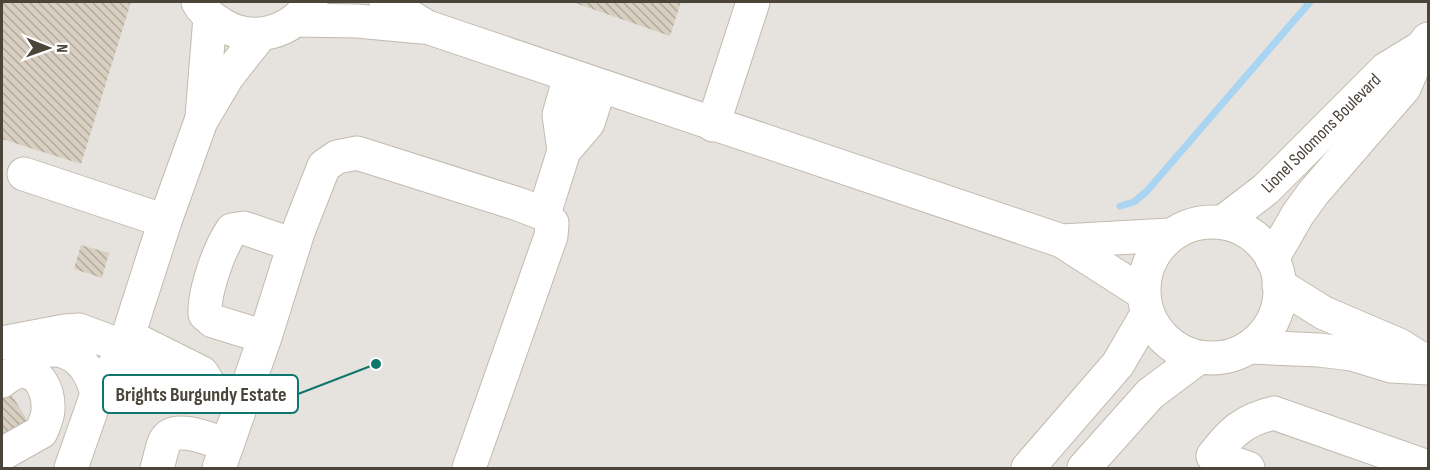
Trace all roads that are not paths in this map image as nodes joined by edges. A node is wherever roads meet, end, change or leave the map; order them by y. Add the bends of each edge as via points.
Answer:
1 (386, 2) edge
2 (753, 2) edge
3 (204, 9) edge
4 (303, 11) edge
5 (427, 27) junction
6 (260, 35) junction
7 (1425, 43) edge
8 (585, 81) junction
9 (201, 121) junction
10 (713, 125) junction
11 (24, 174) dead end
12 (544, 214) junction
13 (165, 220) junction
14 (1223, 222) junction
15 (1169, 235) junction
16 (1062, 241) junction
17 (294, 245) junction
18 (1276, 272) junction
19 (1145, 304) junction
20 (265, 337) junction
21 (2, 343) edge
22 (1250, 347) junction
23 (2, 354) edge
24 (1198, 357) junction
25 (116, 361) junction
26 (1428, 365) edge
27 (2, 381) edge
28 (243, 400) junction
29 (2, 454) edge
30 (223, 457) edge
31 (1208, 462) edge
32 (1428, 467) edge
33 (71, 468) edge
34 (91, 468) edge
35 (157, 468) edge
36 (469, 468) edge
37 (1028, 468) edge
38 (1084, 468) edge
39 (1248, 468) edge

1 - 5 street
2 - 10 street
3 - 6 street via 233,32
3 - 9 street
4 - 5 street via 357,21
4 - 6 street via 279,30
5 - 8 street
6 - 9 street via 227,77
7 - 14 street, Lionel Solomons Boulevard via 1386,69 1266,189
7 - 18 street, Lionel Solomons Boulevard via 1404,88 1298,214
8 - 10 street
8 - 12 street via 588,123 564,151
9 - 13 street
10 - 16 street
11 - 13 street
12 - 17 street via 357,153 337,157 324,166
12 - 36 street via 552,223 551,236
13 - 25 street
14 - 15 street via 1188,224
14 - 18 street via 1251,233 1267,248
15 - 16 street
15 - 19 street via 1154,251 1145,271
16 - 19 street
17 - 20 street
17 - 20 street via 244,228 232,230 224,242 204,303 205,314 213,321
18 - 22 street via 1280,293 1276,316
18 - 26 street via 1324,313 1399,345
19 - 24 street via 1158,333 1176,349
19 - 37 street via 1118,364
20 - 28 street
21 - 25 street via 79,330
22 - 24 street via 1222,358
22 - 26 street via 1352,354 1391,366
23 - 25 street via 61,350 80,361 92,376
24 - 38 street via 1150,394
25 - 28 street via 196,393 211,388
25 - 33 street
25 - 34 street via 111,405
27 - 29 street via 16,372 38,377 47,394 48,412 41,432
28 - 30 street
30 - 35 street via 184,432 175,432 166,438
31 - 32 street via 1240,426 1274,413
31 - 39 street

